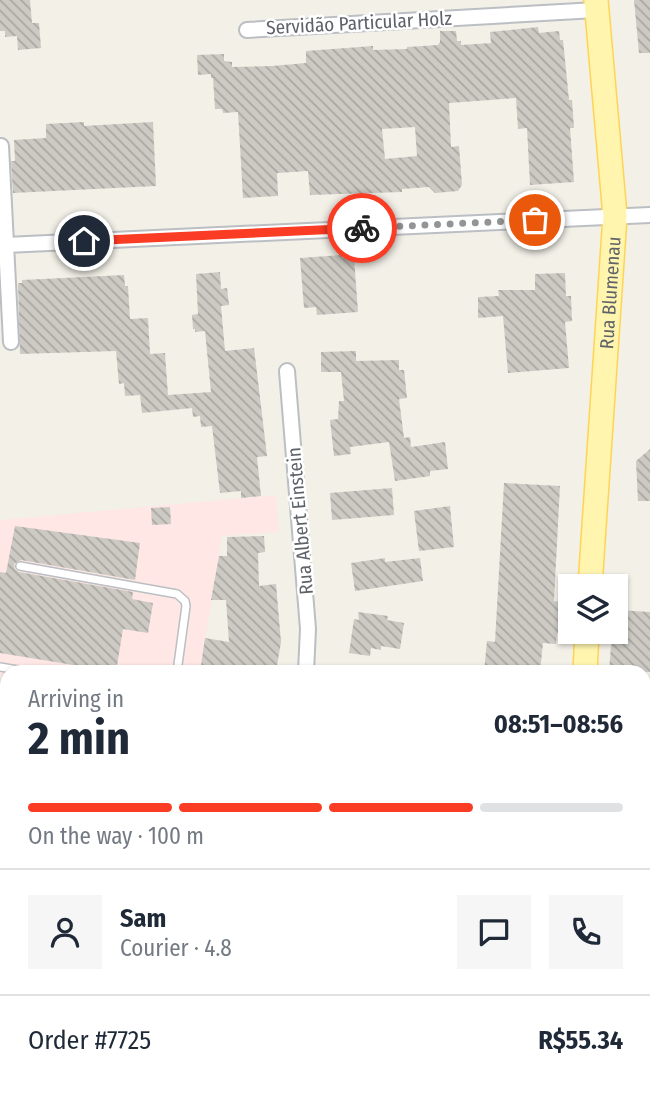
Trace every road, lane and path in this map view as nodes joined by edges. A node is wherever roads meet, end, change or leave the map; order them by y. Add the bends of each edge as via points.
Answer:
1 (596, 5) edge
2 (247, 30) dead end
3 (1, 146) edge
4 (650, 215) edge
5 (615, 216) junction
6 (6, 245) junction
7 (11, 342) dead end
8 (287, 371) dead end
9 (20, 566) dead end
10 (591, 574) edge
11 (586, 644) edge
12 (178, 665) edge
13 (306, 665) edge
14 (585, 665) edge

1 - 2 street, Servidão Particular Holz
1 - 5 main road, Rua Blumenau
3 - 6 street
4 - 5 street
5 - 6 street
5 - 10 main road, Rua Blumenau
6 - 7 street
8 - 13 street, Rua Albert Einstein via 308,629
9 - 12 lane via 177,594 186,606
11 - 14 main road

